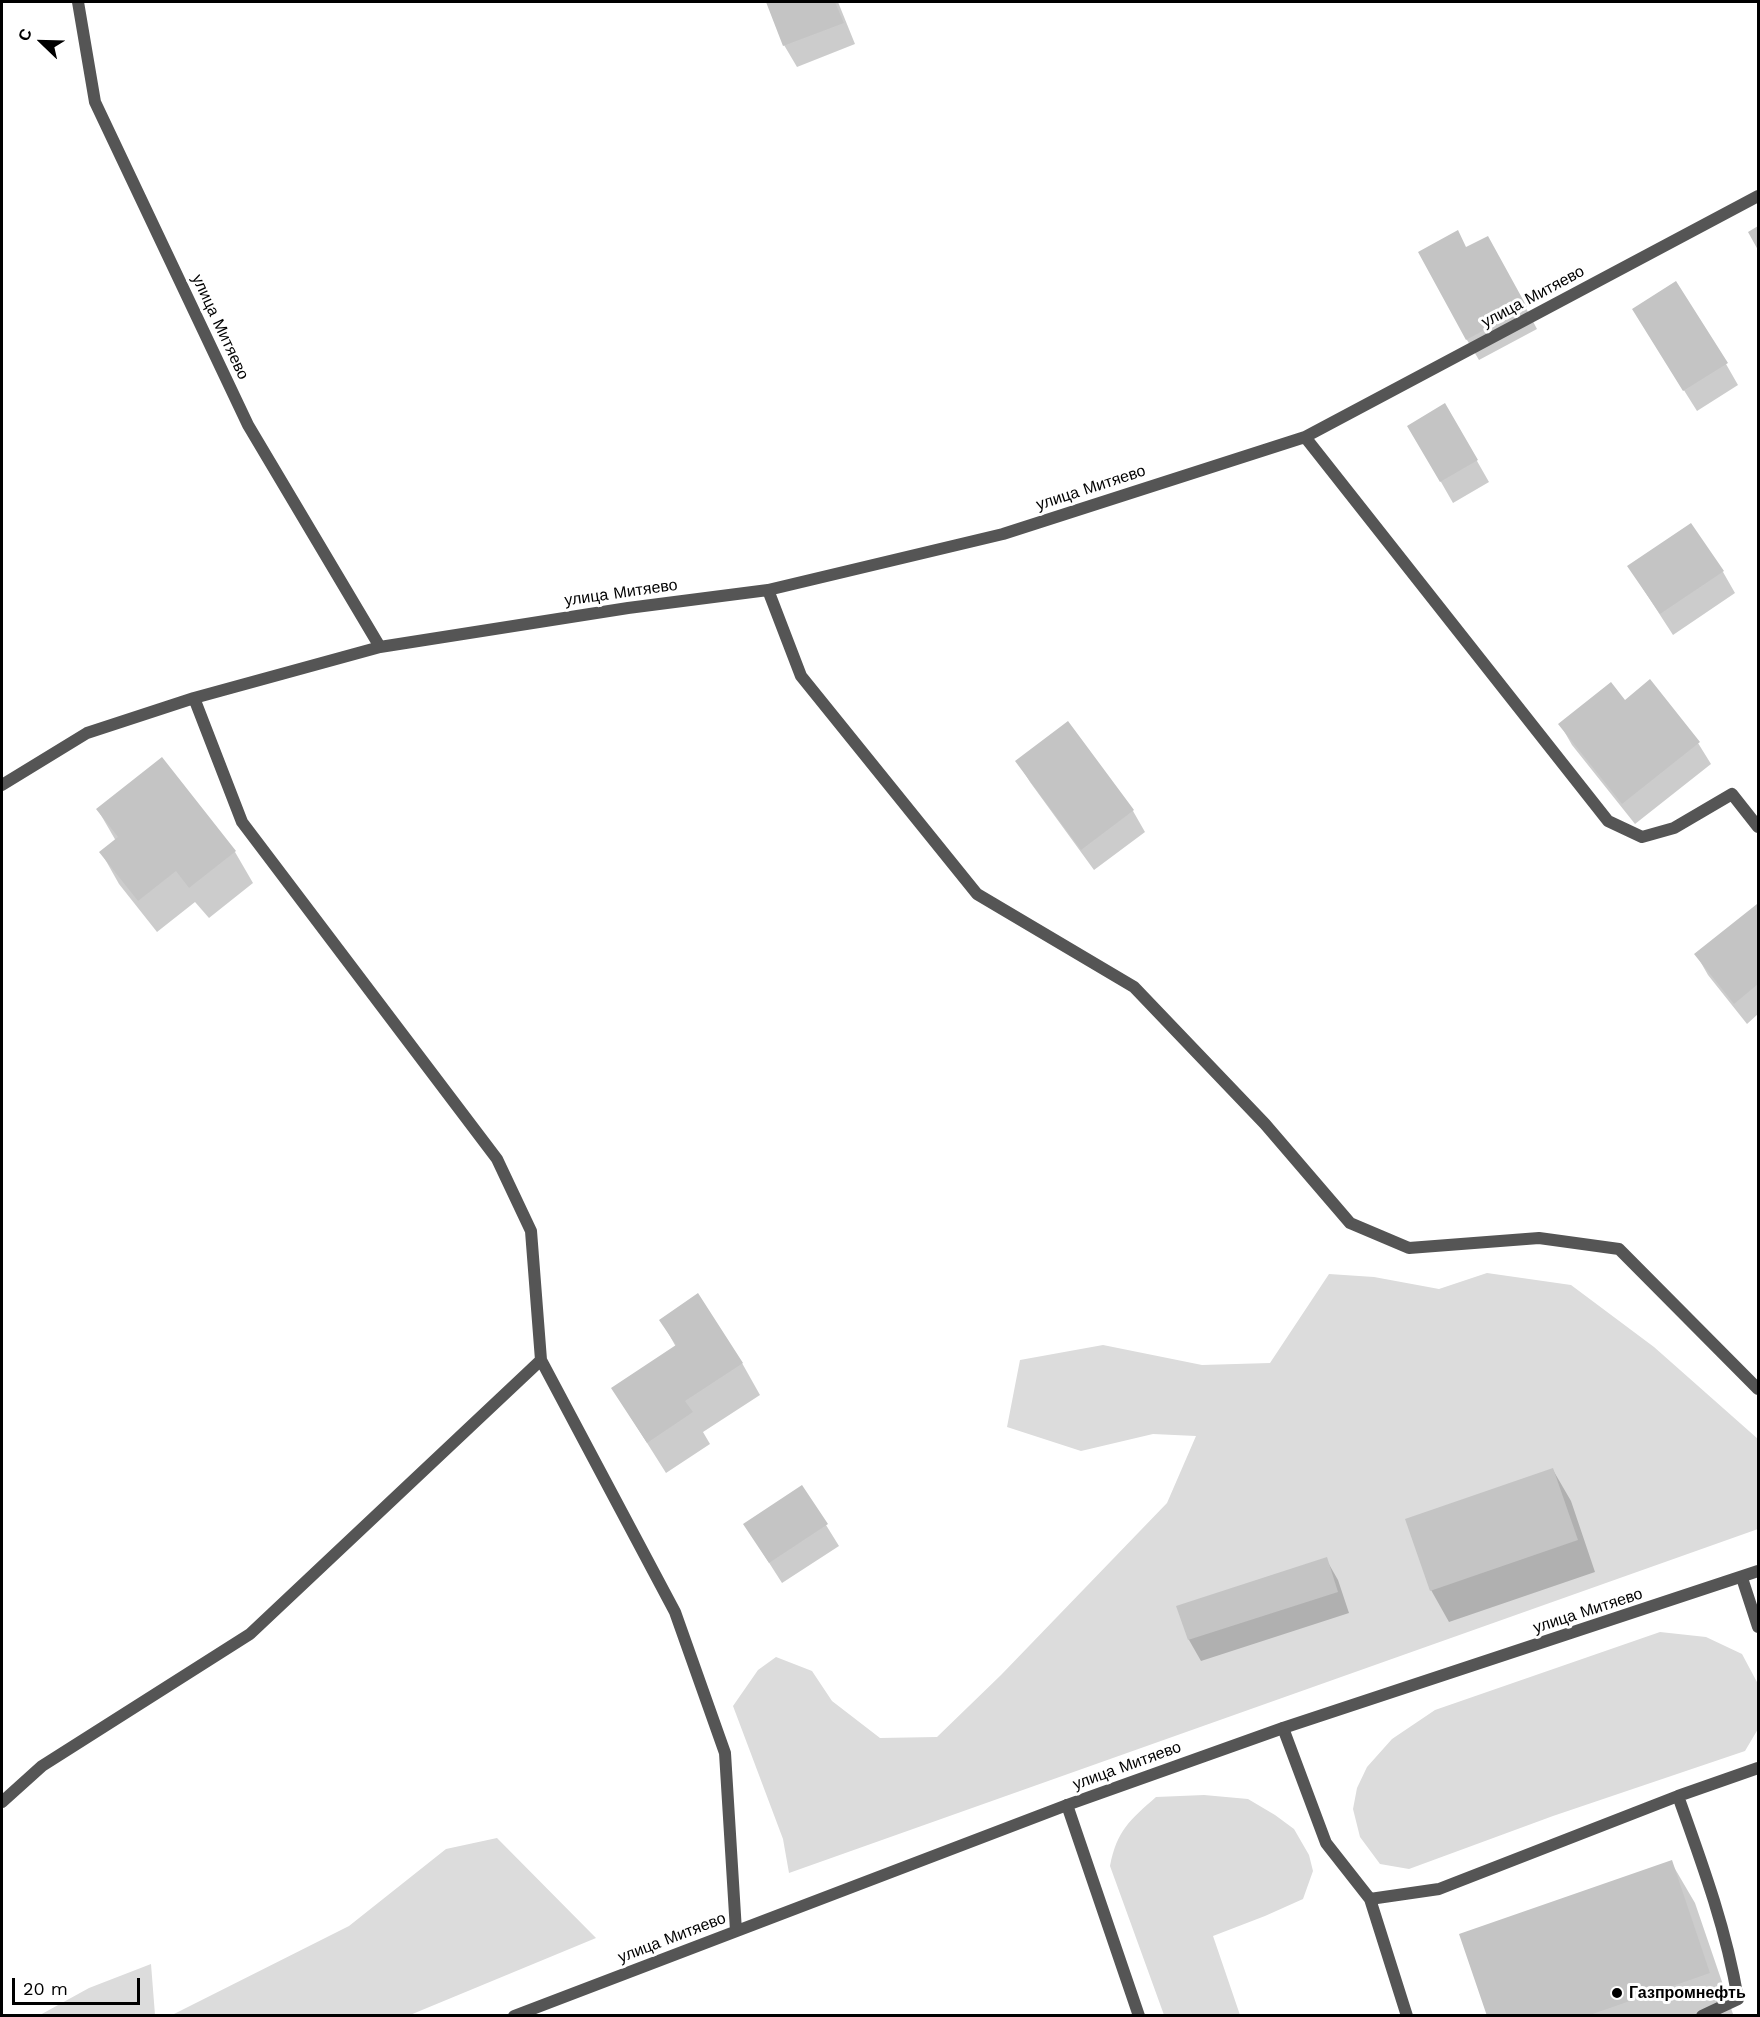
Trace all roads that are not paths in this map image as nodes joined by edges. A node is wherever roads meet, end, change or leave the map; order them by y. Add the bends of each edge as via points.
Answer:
1 (78, 2) edge
2 (1758, 196) edge
3 (1305, 437) junction
4 (768, 590) junction
5 (380, 647) junction
6 (194, 698) junction
7 (2, 785) edge
8 (1758, 827) edge
9 (541, 1360) junction
10 (1758, 1389) edge
11 (1758, 1571) edge
12 (1742, 1578) junction
13 (1758, 1627) edge
14 (1283, 1728) junction
15 (1758, 1768) edge
16 (1678, 1796) junction
17 (2, 1802) edge
18 (1067, 1805) junction
19 (1370, 1899) junction
20 (736, 1931) junction
21 (514, 2016) edge
22 (1139, 2016) edge
23 (1407, 2016) edge
24 (1702, 2016) edge

1 - 5 street, улица Митяево via 95,102 248,425
2 - 3 street, улица Митяево
3 - 4 street, улица Митяево via 1003,534
3 - 8 street via 1608,821 1642,837 1674,828 1732,794
4 - 5 street, улица Митяево
4 - 10 street via 801,676 976,894 1134,987 1265,1124 1350,1223 1409,1248 1539,1238 1618,1249
5 - 6 street, улица Митяево
6 - 7 street, улица Митяево via 87,733
6 - 9 street via 242,822 497,1159 531,1231
9 - 17 street via 250,1634 42,1766
9 - 20 street via 675,1612 725,1753
11 - 12 street, улица Митяево
12 - 13 street
12 - 14 street, улица Митяево
14 - 18 street, улица Митяево
14 - 19 street via 1326,1843
15 - 16 street
16 - 19 street via 1439,1889
16 - 24 street via 1710,1884 1731,1956 1738,1999
18 - 20 street, улица Митяево
18 - 22 street
19 - 23 street
20 - 21 street, улица Митяево

